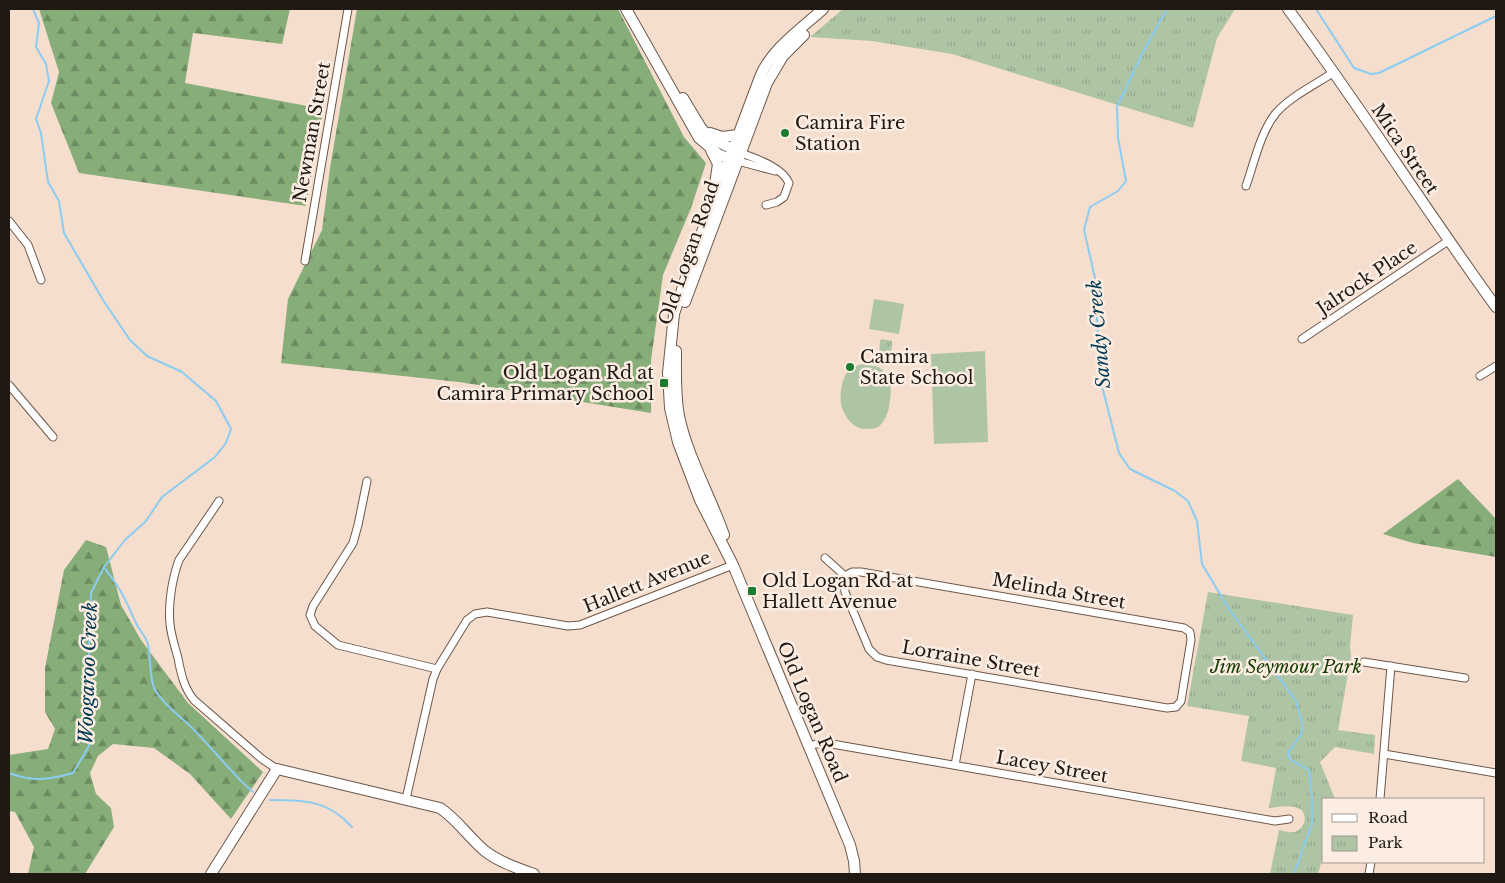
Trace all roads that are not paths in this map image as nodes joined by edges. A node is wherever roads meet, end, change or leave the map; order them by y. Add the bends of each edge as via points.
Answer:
1 (348, 9) edge
2 (626, 9) edge
3 (816, 9) edge
4 (823, 9) edge
5 (832, 9) edge
6 (1288, 9) edge
7 (651, 52) junction
8 (774, 54) junction
9 (1334, 72) junction
10 (701, 128) junction
11 (738, 135) junction
12 (710, 148) junction
13 (735, 155) junction
14 (1246, 186) dead end
15 (766, 205) dead end
16 (707, 219) junction
17 (9, 221) edge
18 (1448, 241) junction
19 (305, 261) dead end
20 (41, 280) dead end
21 (1496, 307) edge
22 (1302, 339) dead end
23 (1496, 366) edge
24 (1480, 376) dead end
25 (9, 385) edge
26 (53, 437) dead end
27 (366, 480) dead end
28 (219, 501) dead end
29 (824, 558) dead end
30 (733, 565) junction
31 (845, 576) junction
32 (1364, 662) dead end
33 (1391, 666) junction
34 (437, 669) junction
35 (972, 674) junction
36 (1465, 678) dead end
37 (1176, 707) joint
38 (809, 746) junction
39 (1384, 754) junction
40 (955, 765) junction
41 (277, 769) junction
42 (1496, 773) edge
43 (1380, 798) edge
44 (406, 799) junction
45 (1289, 819) dead end
46 (211, 874) edge
47 (534, 874) edge
48 (855, 874) edge

1 - 19 street, Newman Street
2 - 7 main road
3 - 8 main road
4 - 8 main road
5 - 13 main road via 774,68
6 - 9 main road, Mica Street
7 - 10 main road
7 - 12 main road via 692,127
8 - 11 main road via 763,69
9 - 14 street via 1276,113 1268,125
9 - 18 main road, Mica Street
10 - 11 main road via 722,137
10 - 13 main road
11 - 13 main road
12 - 13 main road via 718,154
12 - 16 main road, Old Logan Road via 718,166
13 - 15 street via 756,167 786,176 789,184 784,197
13 - 16 main road, Old Logan Road
13 - 30 main road, Old Logan Road via 681,313 676,353 677,404 683,430
16 - 30 main road, Old Logan Road via 674,314 668,388 672,419 684,460
17 - 20 street via 28,245
18 - 21 main road, Mica Street
18 - 22 street, Jalrock Place
23 - 24 street
25 - 26 street
27 - 34 street via 353,543 310,616 315,626 338,644
28 - 41 street via 175,569 170,624 188,693
29 - 31 street
30 - 34 street, Hallett Avenue via 580,625 568,626 487,612 475,614 467,620
30 - 38 main road, Old Logan Road
31 - 35 street, Lorraine Street via 845,592 869,649 877,657
31 - 37 street, Melinda Street via 861,572 1184,628 1190,632 1191,640 1181,701
32 - 33 street
33 - 36 street
33 - 39 street
34 - 44 street, Hallett Avenue
35 - 37 street, Lorraine Street
35 - 40 street
38 - 40 street, Lacey Street via 832,744
38 - 48 main road, Old Logan Road via 850,845
39 - 42 street
39 - 43 street
40 - 45 street, Lacey Street via 1275,821
41 - 44 main road
41 - 46 main road
44 - 47 main road via 440,808 484,850 506,864

